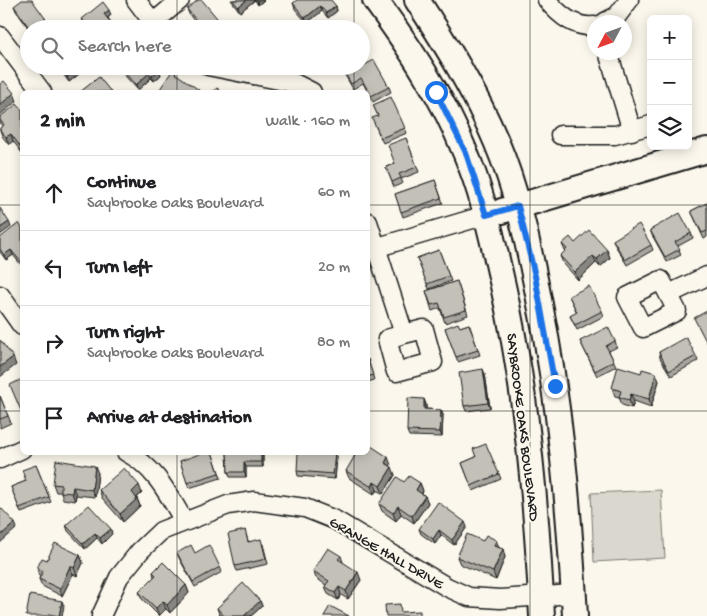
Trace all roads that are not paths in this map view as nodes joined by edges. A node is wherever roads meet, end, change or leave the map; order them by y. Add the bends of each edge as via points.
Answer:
1 (136, 0) edge
2 (180, 0) edge
3 (375, 0) edge
4 (417, 0) edge
5 (547, 0) edge
6 (628, 0) edge
7 (618, 15) edge
8 (151, 20) edge
9 (161, 20) edge
10 (587, 27) edge
11 (0, 36) edge
12 (610, 60) edge
13 (20, 63) edge
14 (29, 75) edge
15 (236, 75) edge
16 (270, 86) edge
17 (40, 90) edge
18 (308, 90) edge
19 (647, 126) edge
20 (632, 131) junction
21 (560, 135) dead end
22 (707, 150) edge
23 (518, 206) junction
24 (486, 215) junction
25 (370, 236) edge
26 (372, 249) edge
27 (707, 276) edge
28 (669, 294) dead end
29 (0, 295) edge
30 (20, 323) edge
31 (404, 334) dead end
32 (20, 450) edge
33 (131, 455) edge
34 (0, 459) edge
35 (184, 521) junction
36 (574, 605) edge
37 (542, 606) edge
38 (101, 616) edge

1 - 8 street
2 - 9 street
3 - 24 street, SAYBROOKE OAKS BOULEVARD via 414,55 451,119
4 - 23 street via 460,67 497,142
5 - 10 street via 564,18
6 - 7 street
11 - 13 street
12 - 20 street
14 - 17 street
15 - 16 street
16 - 18 street via 294,83
19 - 20 street
20 - 21 street via 597,137
22 - 23 street
23 - 24 street
23 - 36 street via 535,276 564,449
24 - 26 street
24 - 37 street, SAYBROOKE OAKS BOULEVARD via 522,384
25 - 26 street
26 - 31 street
27 - 28 street
29 - 30 street
32 - 34 street
33 - 35 street via 160,480
35 - 37 street, GRANGE HALL DRIVE via 228,505 254,501 305,508 335,520 469,597
35 - 38 street, GRANGE HALL DRIVE via 161,531 140,551 119,577
36 - 37 street, GRANGE HALL DRIVE

